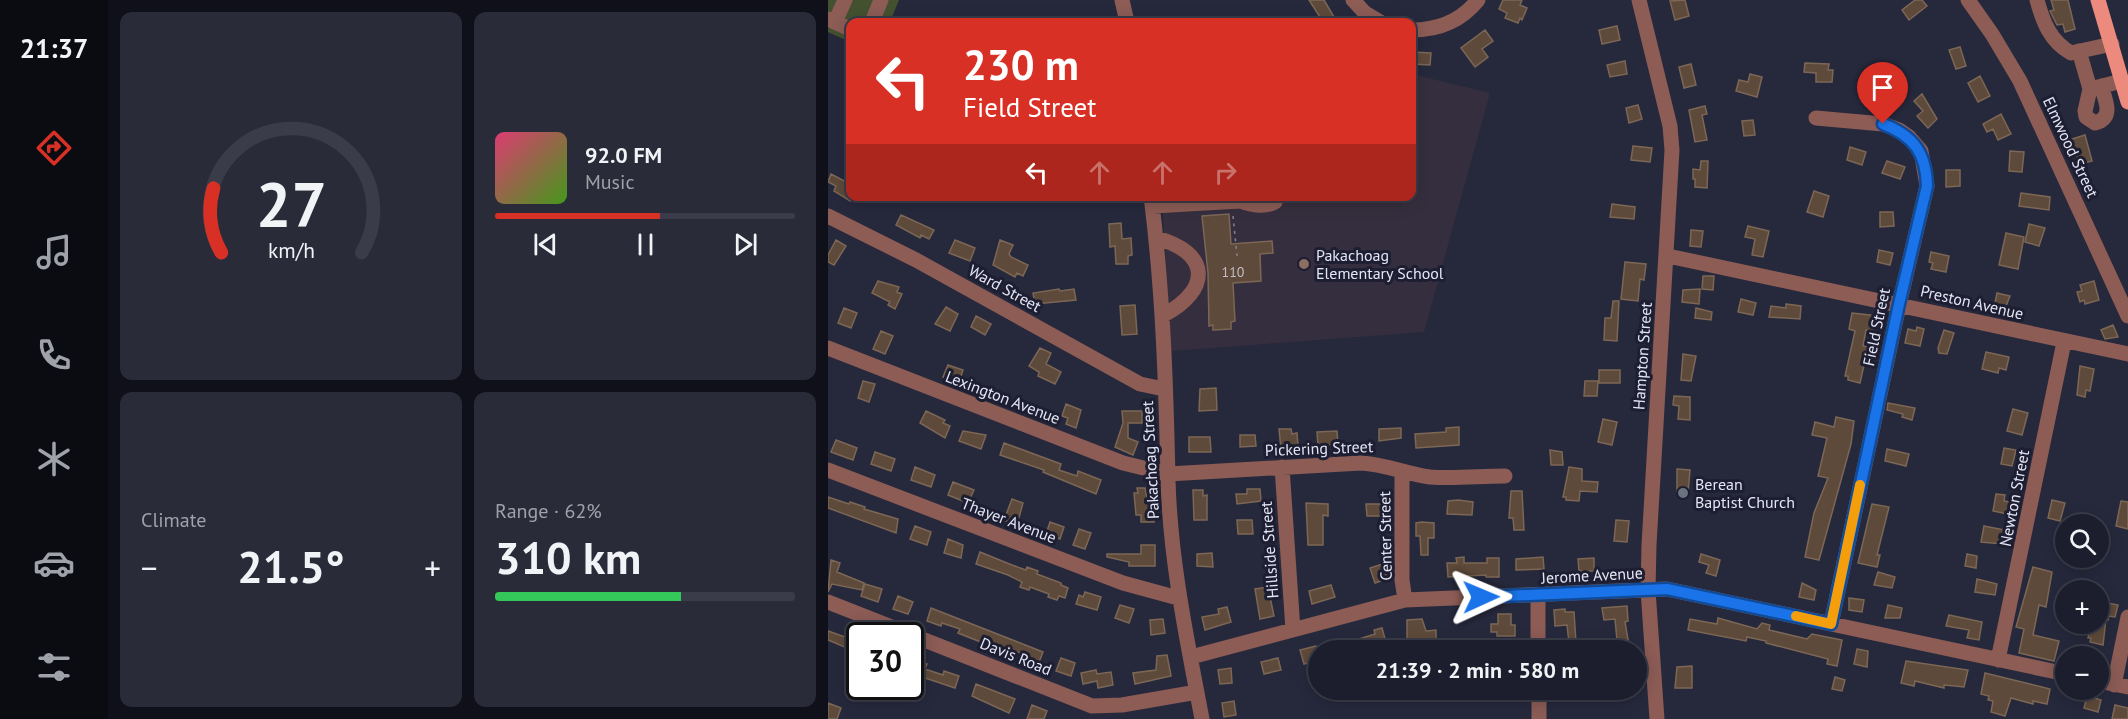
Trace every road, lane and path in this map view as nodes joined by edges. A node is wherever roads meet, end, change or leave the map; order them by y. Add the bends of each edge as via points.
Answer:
1 (845, 0) edge
2 (881, 0) edge
3 (1122, 0) edge
4 (1353, 0) edge
5 (1478, 0) edge
6 (1639, 0) edge
7 (1968, 0) edge
8 (2037, 0) edge
9 (2098, 0) edge
10 (874, 18) edge
11 (1126, 18) edge
12 (1373, 18) edge
13 (831, 21) edge
14 (846, 27) edge
15 (1416, 30) edge
16 (2112, 44) junction
17 (2079, 51) junction
18 (2122, 81) junction
19 (2128, 102) edge
20 (1816, 118) dead end
21 (1152, 201) edge
22 (1275, 201) edge
23 (1238, 203) edge
24 (828, 216) edge
25 (1156, 238) junction
26 (1237, 256) dead end
27 (1668, 256) junction
28 (1899, 304) junction
29 (1164, 315) junction
30 (2128, 316) edge
31 (2064, 342) junction
32 (828, 348) edge
33 (2128, 354) edge
34 (1164, 389) junction
35 (1282, 467) junction
36 (828, 470) edge
37 (1402, 472) junction
38 (1168, 474) junction
39 (1505, 476) dead end
40 (1648, 590) junction
41 (1538, 596) junction
42 (1178, 598) junction
43 (1405, 600) junction
44 (828, 602) edge
45 (2128, 617) edge
46 (1831, 624) junction
47 (1293, 630) junction
48 (1538, 640) edge
49 (1191, 657) junction
50 (1998, 660) junction
51 (2055, 672) edge
52 (2121, 686) edge
53 (1197, 692) junction
54 (1539, 700) edge
55 (1093, 712) edge
56 (1202, 719) edge
57 (1539, 719) edge
58 (1657, 719) edge

1 - 13 street
2 - 10 street
3 - 11 street
4 - 12 street
5 - 15 street via 1451,22
6 - 27 street, Hampton Street via 1670,126
7 - 30 street, Elmwood Street via 2020,81
8 - 17 street via 2043,25 2061,47 2071,53
9 - 16 main road
13 - 14 street
16 - 17 street
16 - 18 main road
17 - 18 street via 2096,88
18 - 19 main road
20 - 28 street, Field Street via 1883,124 1909,137 1921,151 1927,186
21 - 23 street
21 - 25 street, Pakachoag Street
22 - 23 street via 1269,205
23 - 26 path
24 - 34 street, Ward Street via 1140,384
25 - 29 street, Pakachoag Street
25 - 29 street via 1187,250 1197,262 1200,275 1195,290 1180,306
27 - 28 street, Preston Avenue
27 - 40 street, Hampton Street via 1652,459
28 - 31 street, Preston Avenue
28 - 46 street, Field Street
29 - 34 street, Pakachoag Street
31 - 33 street, Preston Avenue
31 - 50 street, Newton Street
32 - 38 street, Lexington Avenue via 1123,463
34 - 38 street, Pakachoag Street
35 - 37 street, Pickering Street via 1361,463 1380,464
35 - 38 street, Pickering Street
35 - 47 street, Hillside Street
36 - 42 street, Thayer Avenue via 1123,583
37 - 39 street, Pickering Street via 1431,477
37 - 43 street, Center Street
38 - 42 street, Pakachoag Street
40 - 41 street, Jerome Avenue
40 - 46 street, Jerome Avenue via 1667,589
40 - 58 street, Hampton Street
41 - 43 street, Jerome Avenue
41 - 48 street
42 - 49 street, Pakachoag Street
43 - 47 street, Jerome Avenue
44 - 55 street, Davis Road
45 - 52 street
46 - 50 street, Jerome Avenue
47 - 49 street, Jerome Avenue
49 - 53 street, Pakachoag Street
50 - 51 street, Jerome Avenue
53 - 55 street, Davis Road
53 - 56 street, Pakachoag Street
54 - 57 street

